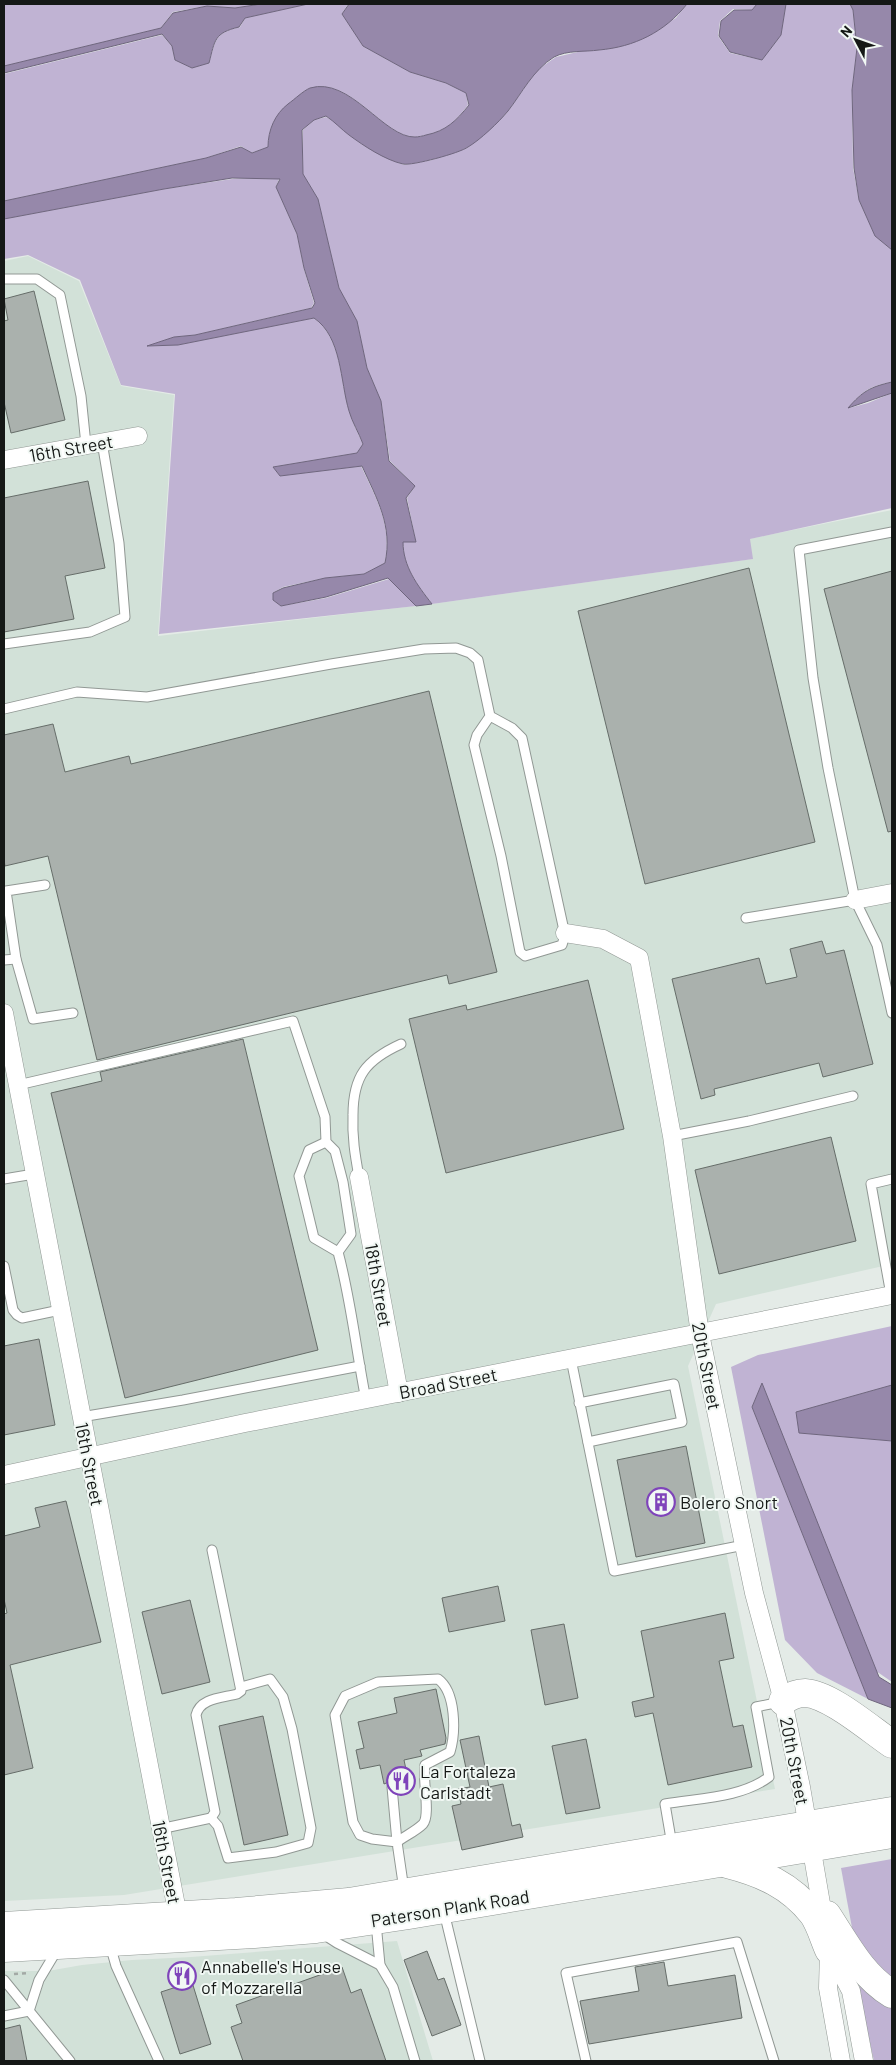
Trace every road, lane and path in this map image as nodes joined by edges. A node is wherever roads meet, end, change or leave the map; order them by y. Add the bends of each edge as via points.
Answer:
1 (4, 279) edge
2 (138, 436) dead end
3 (94, 444) junction
4 (4, 460) edge
5 (892, 532) edge
6 (4, 644) edge
7 (4, 709) edge
8 (490, 716) junction
9 (45, 885) dead end
10 (892, 893) edge
11 (855, 900) junction
12 (746, 918) dead end
13 (564, 933) junction
14 (16, 959) junction
15 (4, 960) edge
16 (4, 1013) edge
17 (73, 1013) dead end
18 (892, 1013) edge
19 (401, 1044) dead end
20 (18, 1085) junction
21 (853, 1096) dead end
22 (672, 1136) junction
23 (326, 1142) junction
24 (34, 1174) junction
25 (359, 1177) joint
26 (4, 1179) edge
27 (892, 1179) edge
28 (338, 1252) junction
29 (4, 1266) edge
30 (892, 1295) edge
31 (60, 1310) junction
32 (700, 1334) junction
33 (570, 1359) junction
34 (360, 1366) junction
35 (399, 1393) junction
36 (366, 1400) junction
37 (579, 1403) junction
38 (81, 1417) junction
39 (588, 1442) junction
40 (88, 1457) junction
41 (4, 1475) edge
42 (744, 1545) junction
43 (212, 1550) dead end
44 (241, 1686) junction
45 (783, 1701) junction
46 (892, 1744) edge
47 (392, 1787) dead end
48 (892, 1811) edge
49 (211, 1818) junction
50 (160, 1829) junction
51 (892, 1834) edge
52 (810, 1836) junction
53 (852, 1841) junction
54 (397, 1842) junction
55 (892, 1847) edge
56 (673, 1848) junction
57 (723, 1862) junction
58 (404, 1893) junction
59 (820, 1904) junction
60 (444, 1909) junction
61 (178, 1916) junction
62 (376, 1920) junction
63 (4, 1926) edge
64 (316, 1929) junction
65 (109, 1942) junction
66 (60, 1945) junction
67 (4, 1948) edge
68 (829, 1950) junction
69 (380, 1965) junction
70 (28, 1973) dead end
71 (12, 1974) dead end
72 (4, 1980) edge
73 (892, 1994) edge
74 (29, 2011) junction
75 (4, 2016) edge
76 (70, 2061) edge
77 (159, 2061) edge
78 (415, 2061) edge
79 (480, 2061) edge
80 (586, 2061) edge
81 (774, 2061) edge
82 (841, 2061) edge
83 (864, 2061) edge

1 - 3 lane via 36,279 60,295
2 - 3 street, 16th Street
3 - 4 street, 16th Street
3 - 6 lane via 119,543 124,617 90,632
5 - 11 lane via 799,550 813,678
7 - 8 lane via 77,692 147,697 340,662 424,649 456,648 478,660
8 - 13 lane via 512,728 522,738
8 - 13 lane via 477,734 474,745 520,952 525,956 562,945
9 - 14 lane via 6,891
10 - 11 street
11 - 12 lane
11 - 18 lane via 877,945
13 - 22 street, 20th Street via 603,939 639,958
14 - 15 lane
14 - 17 lane via 33,1019
16 - 20 street, 16th Street
19 - 25 lane via 384,1052 363,1071 353,1096 352,1143
20 - 23 lane via 292,1021 325,1117
20 - 24 street, 16th Street
21 - 22 lane
22 - 32 street, 20th Street
23 - 28 lane via 335,1150 352,1234
23 - 28 lane via 309,1150 299,1176 314,1238
24 - 26 lane
24 - 31 street, 16th Street
25 - 35 street, 18th Street
27 - 30 lane via 871,1184
28 - 34 lane via 347,1283
29 - 31 lane via 13,1310 17,1315 22,1318
30 - 32 street, Broad Street
31 - 38 street, 16th Street
32 - 33 street, Broad Street
32 - 42 street, 20th Street
33 - 35 street, Broad Street
33 - 37 lane
34 - 36 lane
34 - 38 lane
35 - 36 street, Broad Street
36 - 40 street, Broad Street
37 - 39 lane
37 - 39 lane via 674,1384 682,1422
38 - 40 street, 16th Street
39 - 42 lane via 614,1570
40 - 41 street, Broad Street
40 - 50 street, 16th Street
42 - 45 street, 20th Street
43 - 44 lane
44 - 49 lane via 237,1694 204,1702 196,1715 215,1812
44 - 49 lane via 270,1679 283,1697 310,1828 308,1843 276,1852 228,1858 218,1826
45 - 46 main road via 805,1693 824,1698
45 - 52 street, 20th Street
45 - 56 lane via 756,1707 769,1777 745,1790 665,1804
47 - 54 lane
48 - 52 main road, Paterson Plank Road
49 - 50 lane
50 - 61 street, 16th Street
51 - 53 main road, Paterson Plank Road
52 - 53 main road, Paterson Plank Road
52 - 56 main road, Paterson Plank Road
52 - 57 main road, Paterson Plank Road
52 - 59 street, 20th Street
53 - 55 main road
54 - 54 lane via 360,1835 353,1822 334,1714 345,1696 378,1682 438,1679 450,1695 455,1730 453,1741 450,1752 424,1765 427,1815 424,1822
54 - 58 lane
56 - 58 main road, Paterson Plank Road
57 - 60 main road, Paterson Plank Road
57 - 68 main road via 757,1871 789,1890 813,1915
58 - 61 main road, Paterson Plank Road via 293,1908
59 - 68 street, 20th Street
59 - 73 main road via 866,1974
60 - 62 main road, Paterson Plank Road
60 - 79 lane
61 - 63 main road, Paterson Plank Road
62 - 64 main road, Paterson Plank Road
62 - 69 lane
64 - 65 main road, Paterson Plank Road
64 - 69 lane
65 - 66 main road, Paterson Plank Road
65 - 77 lane via 116,1966
66 - 67 main road, Paterson Plank Road
66 - 74 lane via 39,1980
68 - 82 street via 828,1988
68 - 83 street via 851,1991
69 - 78 lane via 393,1987
70 - 71 path
72 - 74 lane
74 - 75 lane
74 - 76 lane
80 - 81 lane via 566,1973 738,1942

